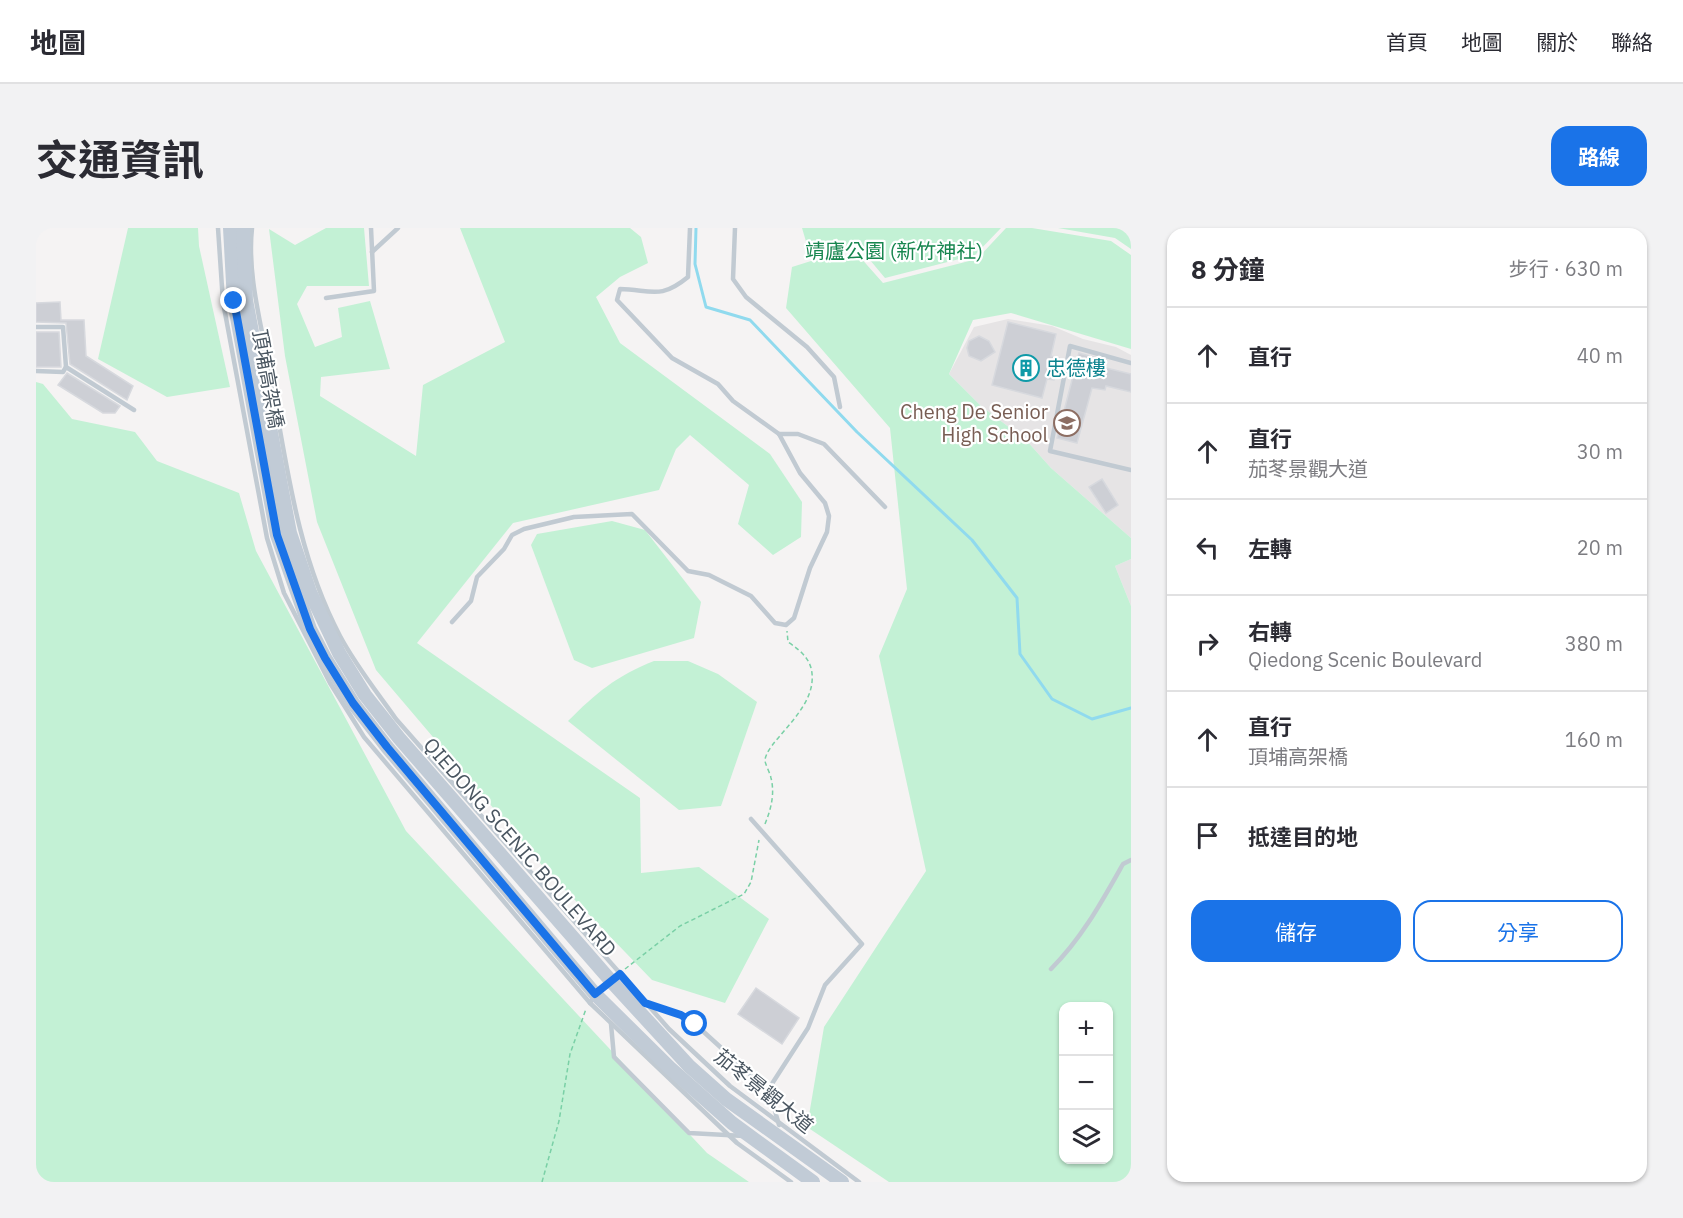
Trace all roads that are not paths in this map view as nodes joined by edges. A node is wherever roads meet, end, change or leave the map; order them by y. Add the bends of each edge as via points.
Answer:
1 (219, 228) edge
2 (230, 228) edge
3 (243, 228) edge
4 (252, 228) edge
5 (371, 228) edge
6 (398, 228) edge
7 (690, 228) edge
8 (735, 228) edge
9 (372, 252) junction
10 (326, 298) dead end
11 (36, 327) edge
12 (1131, 363) edge
13 (66, 367) junction
14 (36, 371) edge
15 (840, 407) dead end
16 (134, 410) dead end
17 (778, 434) junction
18 (1131, 470) edge
19 (885, 507) dead end
20 (283, 534) junction
21 (452, 622) dead end
22 (751, 819) dead end
23 (1131, 860) edge
24 (1051, 969) dead end
25 (615, 977) junction
26 (592, 999) junction
27 (645, 1003) junction
28 (611, 1024) junction
29 (766, 1093) junction
30 (779, 1125) junction
31 (730, 1136) junction
32 (749, 1136) junction
33 (852, 1181) edge
34 (791, 1182) edge
35 (813, 1182) edge

1 - 20 lane, 頂埔高架橋 via 223,303
2 - 20 street, 頂埔高架橋 via 234,301
3 - 20 street, 頂埔高架橋 via 246,300
4 - 20 lane, 頂埔高架橋 via 256,298
5 - 9 lane
6 - 9 lane
7 - 17 lane via 688,277 673,289 655,293 620,289 617,300 672,358 717,384 732,401
8 - 15 lane via 733,279 746,297 807,347 834,376
9 - 10 lane via 374,291
11 - 13 lane via 63,327
12 - 18 lane via 1070,346 1050,451
13 - 14 lane via 63,372
13 - 16 lane
17 - 19 lane via 798,434 824,444
17 - 21 lane via 830,516 794,618 786,625 775,622 751,596 709,575 688,571 632,514 621,513 574,517 512,535 477,577 471,601
20 - 25 street, QIEDONG SCENIC BOULEVARD via 323,623 365,695 407,747
20 - 26 street, QIEDONG SCENIC BOULEVARD via 310,629 353,703
22 - 29 lane via 862,944 825,985 808,1028
23 - 24 lane via 1123,864 1074,946
25 - 26 lane
25 - 27 lane, 茄苳景觀大道
25 - 33 street, QIEDONG SCENIC BOULEVARD via 690,1066 726,1099
26 - 28 lane
26 - 32 street, QIEDONG SCENIC BOULEVARD
27 - 29 lane via 695,1024
27 - 30 lane, 茄苳景觀大道 via 730,1086
28 - 31 lane
28 - 31 lane via 614,1057 689,1133
29 - 30 lane
30 - 33 lane, 茄苳景觀大道
31 - 32 lane
31 - 34 lane
32 - 35 street, QIEDONG SCENIC BOULEVARD

